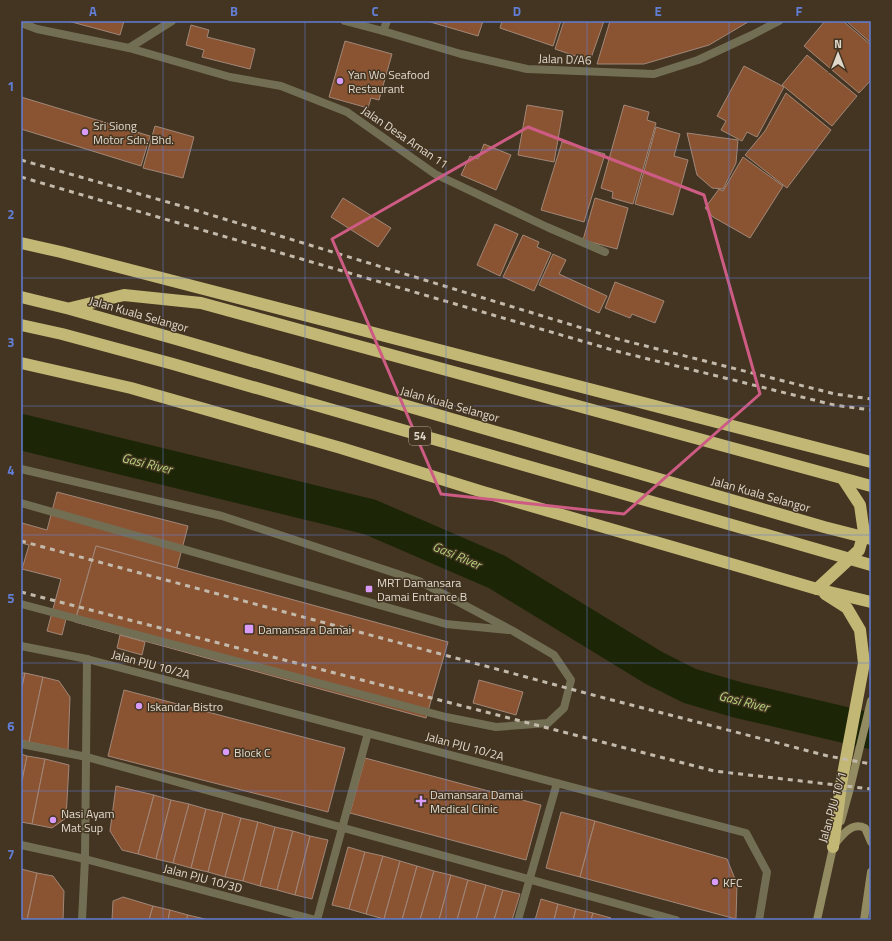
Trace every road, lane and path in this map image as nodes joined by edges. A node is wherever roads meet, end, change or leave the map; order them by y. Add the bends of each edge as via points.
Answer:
1 (172, 21) edge
2 (345, 21) edge
3 (387, 21) edge
4 (780, 21) edge
5 (21, 23) edge
6 (383, 31) junction
7 (129, 48) junction
8 (21, 243) edge
9 (605, 252) dead end
10 (21, 297) edge
11 (70, 309) junction
12 (21, 325) edge
13 (21, 363) edge
14 (871, 462) edge
15 (21, 469) edge
16 (843, 479) junction
17 (871, 486) edge
18 (21, 503) edge
19 (871, 539) edge
20 (871, 565) edge
21 (817, 589) junction
22 (871, 602) edge
23 (21, 604) edge
24 (513, 631) junction
25 (21, 646) edge
26 (87, 659) junction
27 (871, 701) edge
28 (368, 733) junction
29 (21, 744) edge
30 (87, 757) junction
31 (558, 783) junction
32 (845, 788) junction
33 (342, 828) junction
34 (871, 842) edge
35 (21, 845) edge
36 (833, 847) junction
37 (85, 859) junction
38 (871, 872) edge
39 (530, 880) junction
40 (82, 920) edge
41 (316, 920) edge
42 (518, 920) edge
43 (676, 920) edge
44 (759, 920) edge
45 (817, 920) edge
46 (864, 920) edge

1 - 7 street
2 - 6 street, Jalan D/A6
3 - 6 street
4 - 6 street, Jalan D/A6 via 698,60 654,74 527,69 461,54
5 - 7 street, Jalan Desa Aman 11 via 37,29
7 - 9 street, Jalan Desa Aman 11 via 230,77 281,86 347,112 435,174
8 - 14 highway
10 - 11 highway, Jalan Kuala Selangor / 54
11 - 16 highway via 124,295 202,303
11 - 19 highway, Jalan Kuala Selangor / 54
12 - 20 highway, 54 via 173,364
13 - 21 highway via 130,388
15 - 24 street via 222,516 419,581
16 - 17 highway
16 - 21 highway via 860,505 864,533 859,550
18 - 24 street via 446,624
21 - 22 highway
21 - 32 highway via 846,608 860,630 864,663
23 - 24 street via 446,717 496,727 548,723 564,708 571,680 554,655
25 - 26 street, Jalan PJU 10/2A
26 - 28 street, Jalan PJU 10/2A
26 - 30 street
27 - 32 street, Jalan PJU 10/1
28 - 31 street, Jalan PJU 10/2A
28 - 33 street
29 - 30 street
30 - 33 street
30 - 37 street
31 - 39 street
31 - 44 street, Jalan PJU 10/2A via 746,833 767,872
32 - 36 highway
33 - 39 street
33 - 41 street
34 - 36 street via 865,828 857,826 846,831
35 - 37 street, Jalan PJU 10/3D
36 - 45 street, Jalan PJU 10/1
37 - 40 street
37 - 41 street, Jalan PJU 10/3D
38 - 46 street
39 - 42 street
39 - 43 street

